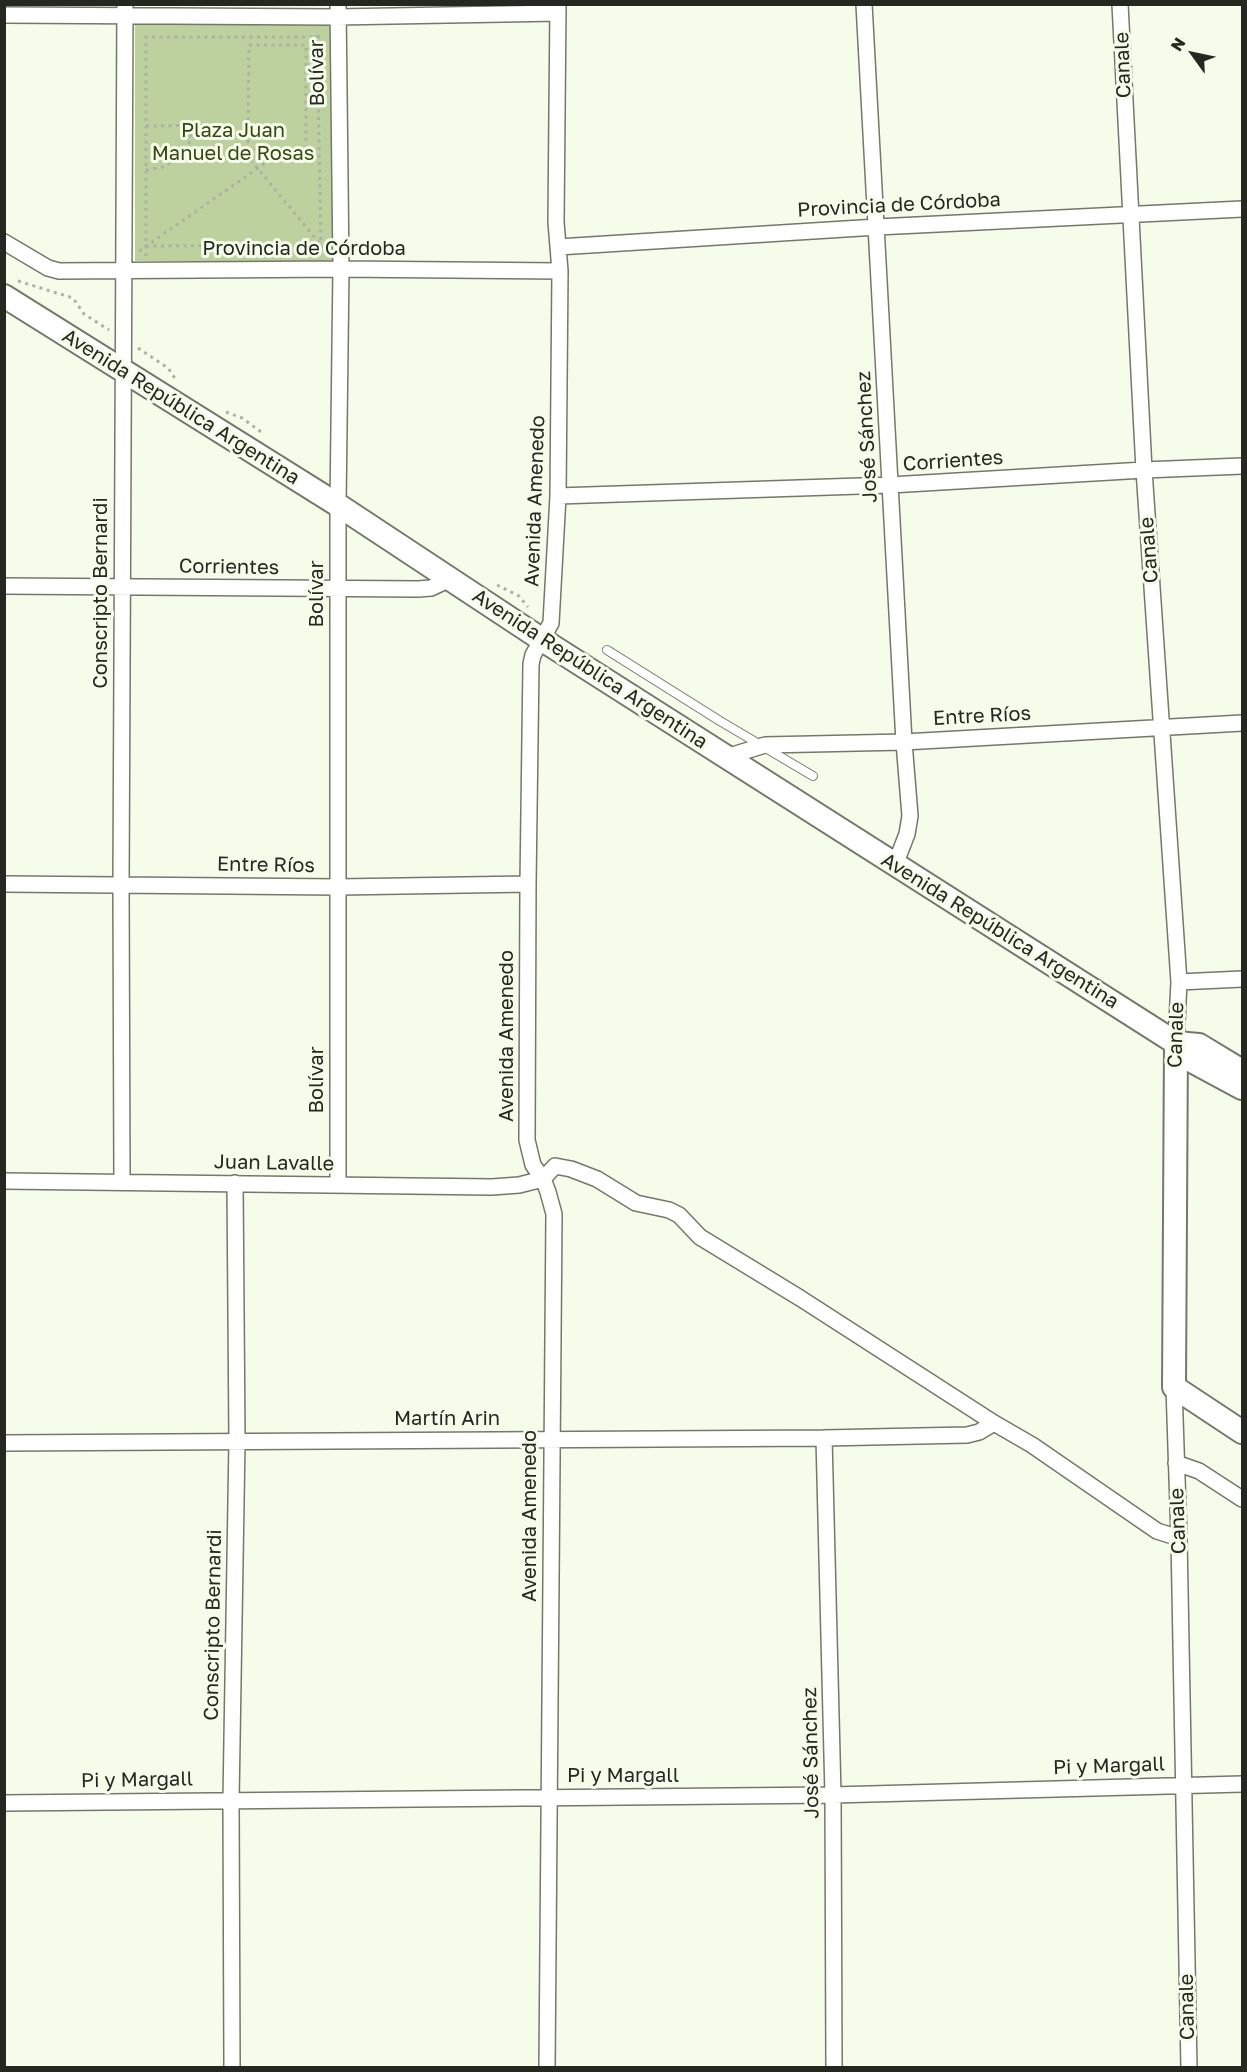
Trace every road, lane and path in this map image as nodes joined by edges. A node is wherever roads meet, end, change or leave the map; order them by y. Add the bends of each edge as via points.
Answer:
1 (864, 4) edge
2 (1120, 4) edge
3 (558, 9) edge
4 (125, 10) edge
5 (338, 11) edge
6 (4, 15) edge
7 (317, 17) junction
8 (277, 37) junction
9 (317, 37) junction
10 (338, 37) junction
11 (277, 45) junction
12 (192, 125) junction
13 (146, 126) junction
14 (286, 149) junction
15 (258, 168) junction
16 (146, 170) junction
17 (1242, 209) edge
18 (1129, 214) junction
19 (876, 227) junction
20 (4, 242) edge
21 (321, 245) junction
22 (146, 246) junction
23 (558, 247) junction
24 (123, 266) junction
25 (341, 269) junction
26 (146, 270) junction
27 (560, 271) junction
28 (4, 296) edge
29 (122, 372) junction
30 (1242, 466) edge
31 (1144, 470) junction
32 (890, 485) junction
33 (558, 496) junction
34 (338, 506) junction
35 (450, 579) junction
36 (4, 586) edge
37 (123, 586) junction
38 (338, 589) junction
39 (541, 639) junction
40 (607, 650) dead end
41 (1242, 723) edge
42 (1160, 726) junction
43 (904, 742) junction
44 (762, 746) junction
45 (726, 757) junction
46 (813, 776) dead end
47 (895, 865) junction
48 (4, 884) edge
49 (121, 884) junction
50 (528, 884) junction
51 (339, 887) junction
52 (1242, 980) edge
53 (1179, 982) junction
54 (1176, 1043) junction
55 (1242, 1071) edge
56 (1242, 1088) edge
57 (543, 1179) junction
58 (4, 1181) edge
59 (122, 1182) junction
60 (235, 1183) junction
61 (338, 1184) junction
62 (1174, 1387) junction
63 (994, 1423) junction
64 (1242, 1432) edge
65 (824, 1438) junction
66 (551, 1440) junction
67 (237, 1441) junction
68 (4, 1443) edge
69 (1176, 1463) junction
70 (1242, 1499) edge
71 (1179, 1538) junction
72 (1242, 1784) edge
73 (1183, 1785) junction
74 (833, 1796) junction
75 (549, 1797) junction
76 (231, 1800) junction
77 (4, 1803) edge
78 (232, 2067) edge
79 (547, 2067) edge
80 (834, 2067) edge
81 (1189, 2067) edge

1 - 19 street, José Sánchez
2 - 18 street, Canale
3 - 5 street
3 - 23 street, Avenida Amenedo
4 - 6 street
4 - 7 street
4 - 24 street, Conscripto Bernardi
5 - 7 street
5 - 10 street, Bolívar
7 - 9 path
8 - 9 path
8 - 11 path
8 - 13 path via 146,37
9 - 10 path
9 - 21 path
10 - 25 street, Bolívar
11 - 14 path via 306,45 306,149
11 - 14 path via 249,45 248,149
12 - 13 path
12 - 15 path via 224,128
12 - 16 path via 189,144 178,158 163,167
13 - 16 path
14 - 15 path
15 - 21 path
15 - 22 path
16 - 22 path
17 - 18 street, Provincia de Córdoba
18 - 19 street, Provincia de Córdoba
18 - 31 street, Canale
19 - 23 street, Provincia de Córdoba
19 - 32 street, José Sánchez
20 - 24 street, Provincia de Córdoba via 48,268
21 - 22 path
21 - 25 path
22 - 24 path
22 - 26 path
23 - 27 street, Avenida Amenedo
24 - 26 street, Provincia de Córdoba
24 - 29 street, Conscripto Bernardi
25 - 26 street, Provincia de Córdoba
25 - 27 street, Provincia de Córdoba
25 - 34 street, Bolívar
27 - 33 street, Avenida Amenedo
28 - 29 main road, Avenida República Argentina
29 - 34 main road, Avenida República Argentina
29 - 37 street, Conscripto Bernardi
30 - 31 street, Corrientes
31 - 32 street, Corrientes
31 - 42 street, Canale
32 - 33 street, Corrientes
32 - 43 street, José Sánchez
33 - 39 street, Avenida Amenedo via 551,623
34 - 35 main road, Avenida República Argentina
34 - 38 street, Bolívar
35 - 38 street, Corrientes via 431,588
35 - 39 main road, Avenida República Argentina
36 - 37 street, Corrientes
37 - 38 street, Corrientes
37 - 49 street, Conscripto Bernardi
38 - 51 street, Bolívar
39 - 45 main road, Avenida República Argentina
39 - 50 street, Avenida Amenedo via 531,664
40 - 44 lane
41 - 42 street, Entre Ríos
42 - 43 street, Entre Ríos
42 - 53 street, Canale
43 - 44 street, Entre Ríos
43 - 47 street, José Sánchez via 910,816
44 - 45 street, Entre Ríos
44 - 46 lane
45 - 47 main road, Avenida República Argentina
47 - 54 main road, Avenida República Argentina
48 - 49 street, Entre Ríos
49 - 51 street, Entre Ríos
49 - 59 street, Conscripto Bernardi
50 - 51 street, Entre Ríos
50 - 57 street, Avenida Amenedo via 527,1140 533,1165
51 - 61 street, Bolívar
52 - 53 street
53 - 54 street, Canale
54 - 55 main road, Avenida República Argentina via 1198,1045
54 - 56 main road, Avenida República Argentina via 1190,1060
54 - 62 main road, Canale
57 - 61 street, Juan Lavalle via 492,1187
57 - 63 street, Juan Lavalle via 555,1166 562,1166 597,1179 636,1203 679,1215 700,1237
57 - 66 street, Avenida Amenedo via 554,1215
58 - 59 street, Juan Lavalle
59 - 60 street, Juan Lavalle
60 - 61 street, Juan Lavalle
60 - 67 street, Conscripto Bernardi
62 - 64 main road
62 - 69 street, Canale
63 - 65 street, Martín Arin via 967,1435
63 - 71 street via 1157,1531
65 - 66 street, Martín Arin
65 - 74 street, José Sánchez
66 - 67 street, Martín Arin
66 - 75 street, Avenida Amenedo
67 - 68 street, Martín Arin
67 - 76 street, Conscripto Bernardi
69 - 70 street via 1199,1471
69 - 71 street, Canale
71 - 73 street, Canale
72 - 73 street, Pi y Margall
73 - 74 street, Pi y Margall
73 - 81 street, Canale
74 - 75 street, Pi y Margall
74 - 80 street, José Sánchez
75 - 76 street, Pi y Margall
75 - 79 street, Avenida Amenedo
76 - 77 street, Pi y Margall
76 - 78 street, Conscripto Bernardi

